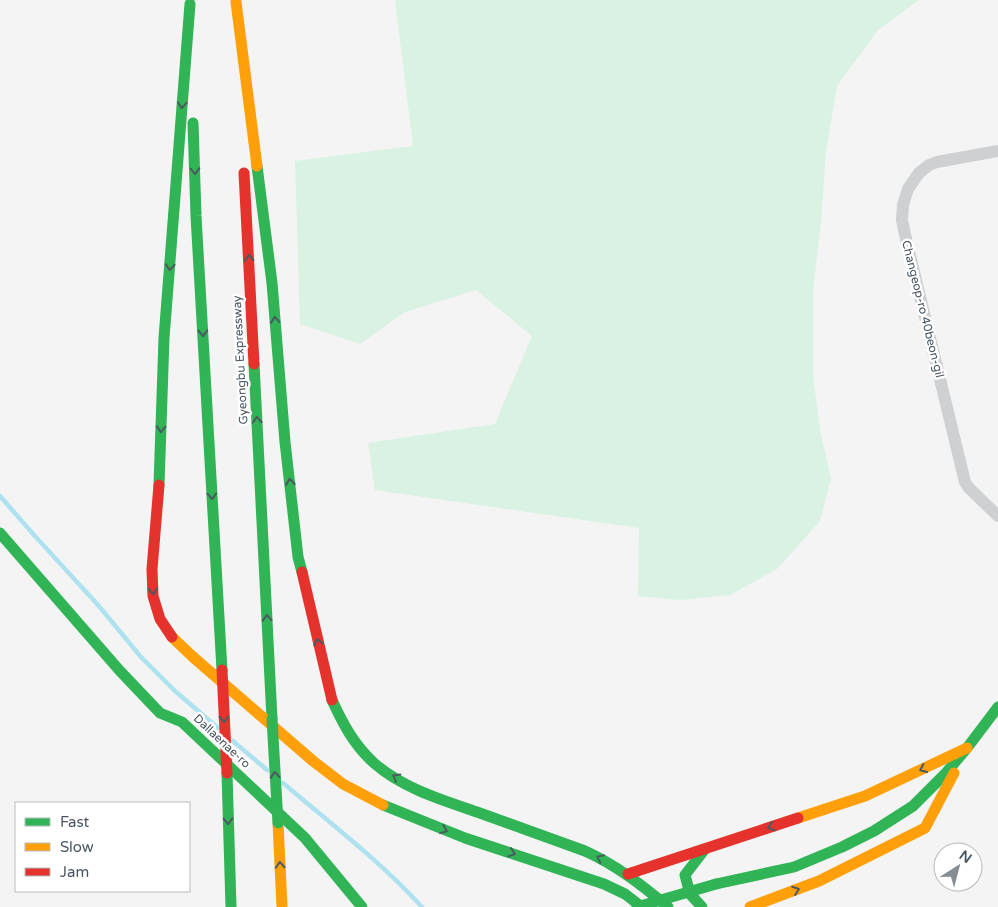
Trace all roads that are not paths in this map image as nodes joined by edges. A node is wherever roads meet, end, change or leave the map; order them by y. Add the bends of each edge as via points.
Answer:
1 (236, 1) edge
2 (190, 2) edge
3 (243, 142) dead end
4 (998, 151) edge
5 (244, 162) dead end
6 (998, 516) edge
7 (0, 533) edge
8 (998, 707) edge
9 (967, 748) junction
10 (704, 849) junction
11 (628, 874) junction
12 (231, 907) edge
13 (282, 907) edge
14 (362, 907) edge
15 (637, 907) edge
16 (642, 907) edge
17 (668, 907) edge
18 (702, 907) edge
19 (750, 907) edge

1 - 3 main road
11 -> 1 main road via 585,851 414,788 374,763 344,726 332,699 298,557 272,283
2 -> 12 main road, bridge via 196,216 222,670
2 -> 16 main road via 164,338 152,569 153,596 160,619 169,634 192,657 343,784 381,804 465,838 604,884
4 - 6 street, Changeop-ro 40beon-gil via 937,162 923,169 905,196 902,213 965,482
13 -> 5 main road, Gyeongbu Expressway, bridge
7 - 14 main road, Dallaenae-ro via 160,713 182,722 306,838
8 - 9 main road
9 -> 10 main road via 865,796
9 - 15 main road, bridge via 913,806 842,847 794,867 716,884
19 -> 9 main road via 819,881 926,828
10 - 11 main road
10 - 18 main road via 685,875 690,894
11 - 17 main road

